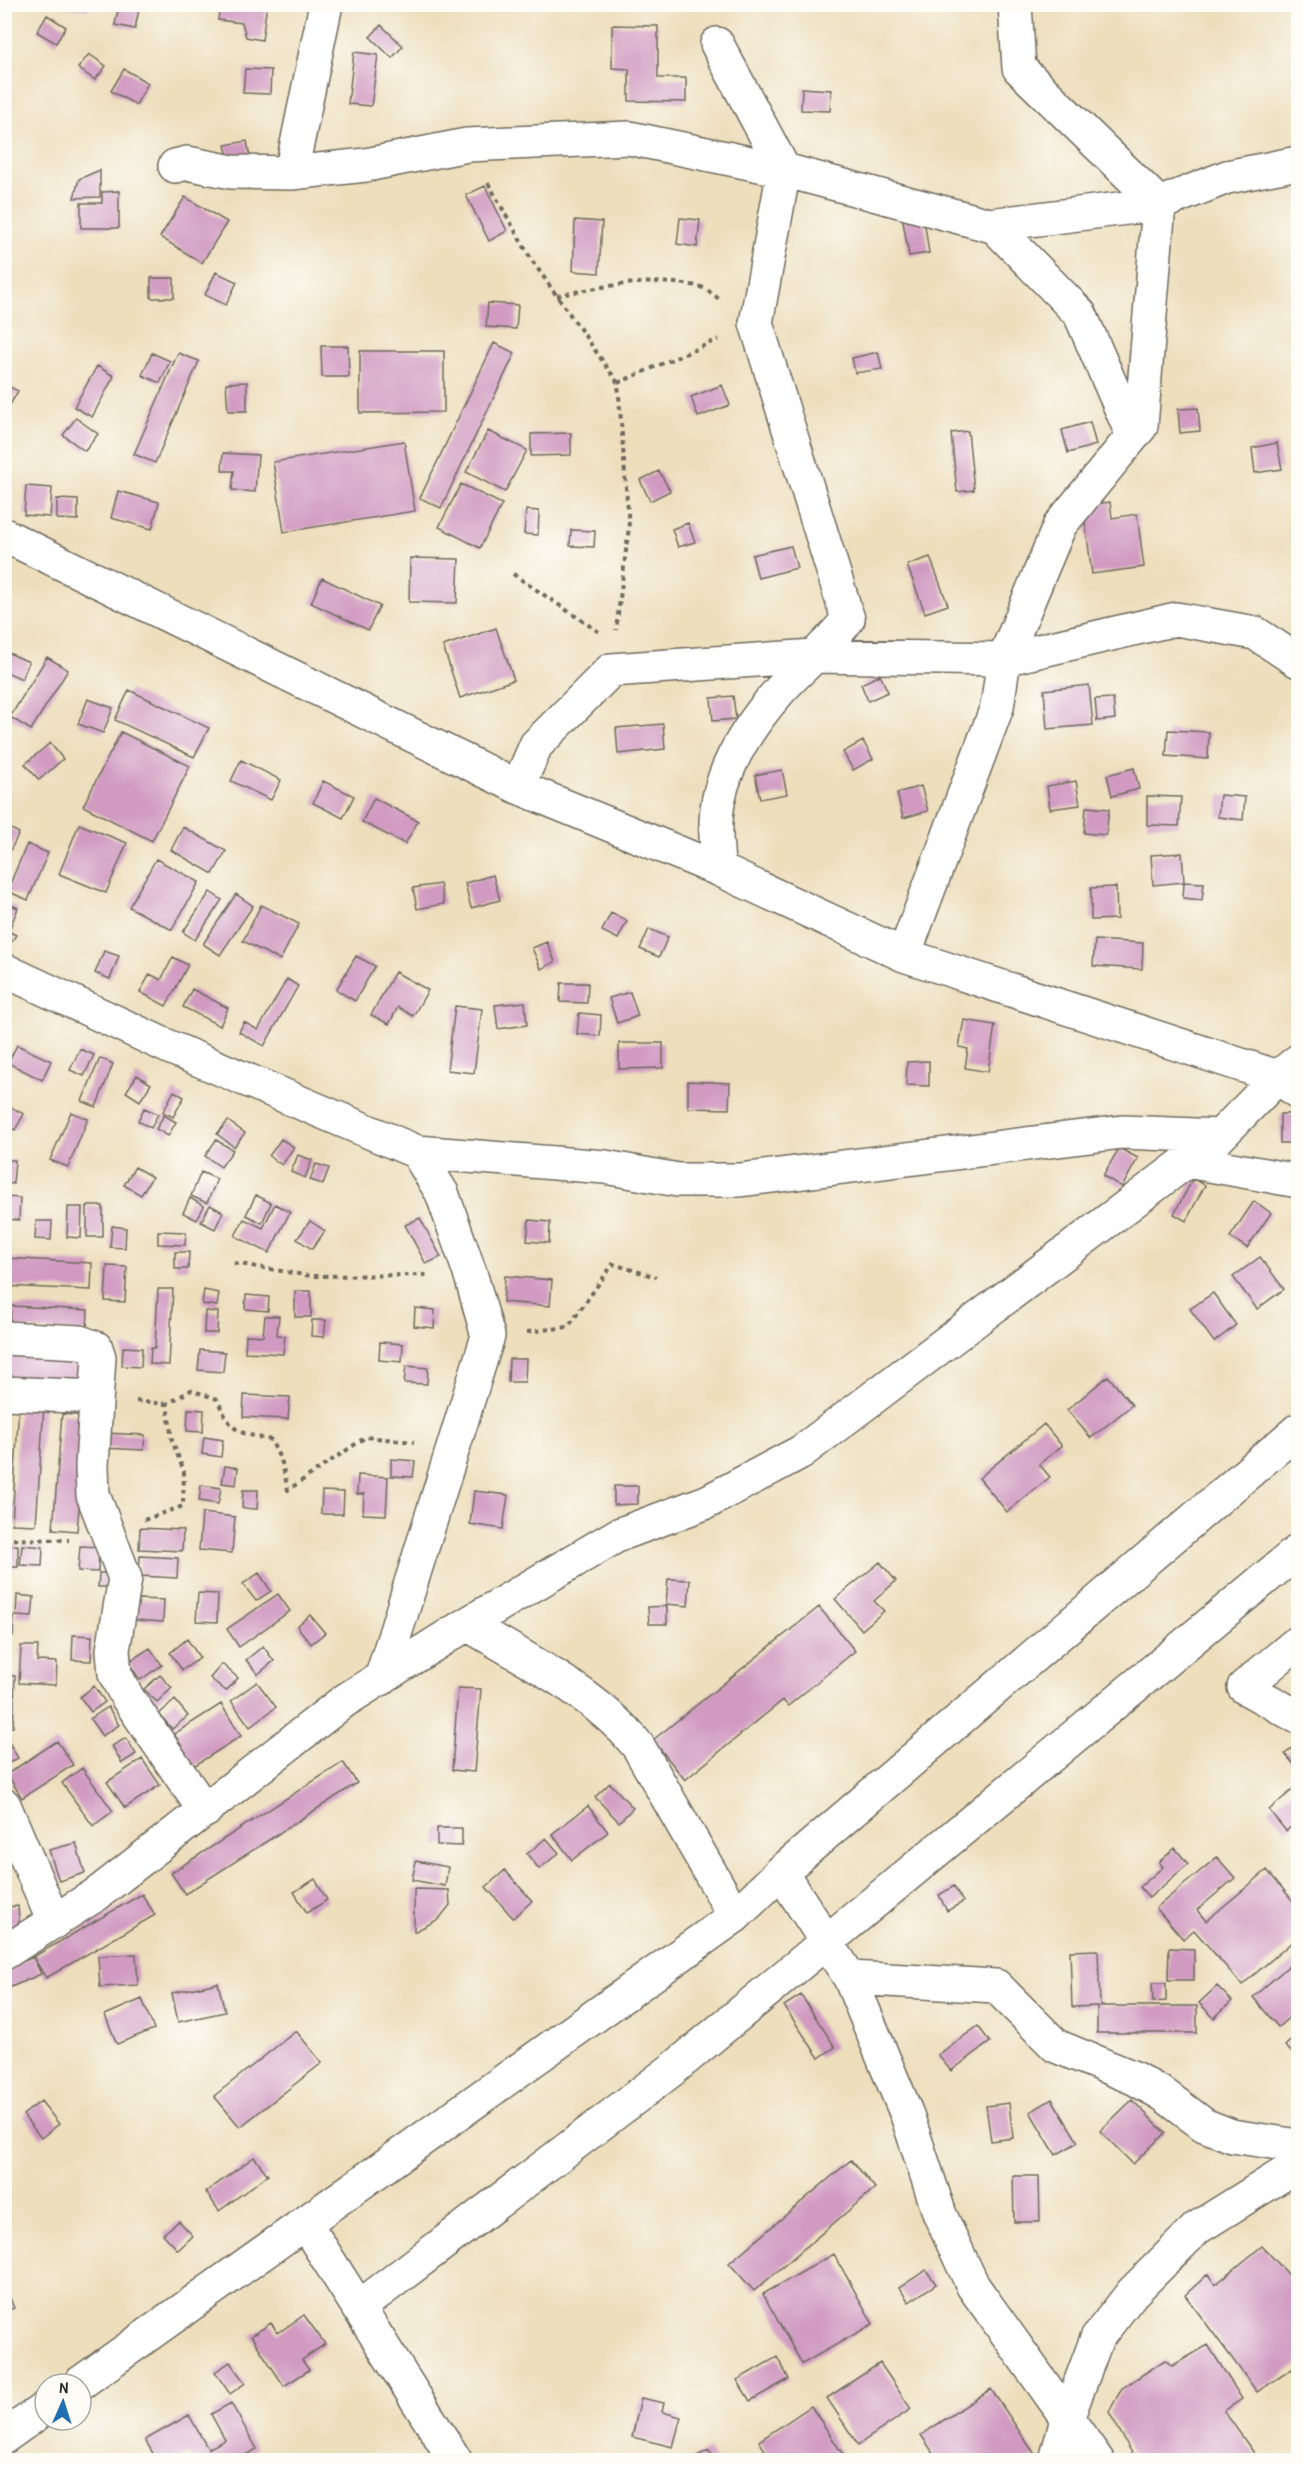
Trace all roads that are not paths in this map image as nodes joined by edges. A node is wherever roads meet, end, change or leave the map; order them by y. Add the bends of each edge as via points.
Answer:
1 (326, 4) edge
2 (1015, 4) edge
3 (717, 44) dead end
4 (1299, 163) edge
5 (175, 166) dead end
6 (784, 170) junction
7 (291, 173) junction
8 (1159, 204) junction
9 (993, 225) junction
10 (1133, 436) junction
11 (4, 535) edge
12 (814, 656) junction
13 (1004, 659) junction
14 (1299, 661) edge
15 (518, 788) junction
16 (718, 869) junction
17 (904, 955) junction
18 (4, 970) edge
19 (1292, 1077) edge
20 (1220, 1136) junction
21 (417, 1152) junction
22 (1187, 1161) junction
23 (1299, 1181) edge
24 (4, 1338) edge
25 (4, 1393) edge
26 (96, 1397) junction
27 (1299, 1430) edge
28 (1299, 1551) edge
29 (467, 1624) junction
30 (1299, 1642) edge
31 (381, 1678) junction
32 (1299, 1717) edge
33 (4, 1805) edge
34 (205, 1811) junction
35 (781, 1872) junction
36 (735, 1916) junction
37 (54, 1923) junction
38 (828, 1944) junction
39 (4, 1953) edge
40 (850, 1978) junction
41 (1299, 2146) edge
42 (1299, 2165) edge
43 (305, 2223) junction
44 (358, 2308) junction
45 (93, 2374) edge
46 (1068, 2416) junction
47 (33, 2417) edge
48 (4, 2438) edge
49 (454, 2460) edge
50 (1056, 2460) edge
51 (1097, 2460) edge

1 - 7 street
2 - 8 street via 1018,68
3 - 6 street
4 - 8 street via 1227,177
5 - 7 street via 187,163 232,172
6 - 7 street via 629,138 467,145 366,165
6 - 9 street
6 - 12 street via 756,323 848,619
8 - 9 street
8 - 10 street via 1140,426
9 - 10 street via 1080,314
10 - 13 street via 1060,525
11 - 15 street
12 - 13 street
12 - 15 street via 613,656 536,745
12 - 16 street via 781,688 734,756 716,822
13 - 14 street via 1176,620 1255,633
13 - 17 street via 997,706
15 - 16 street
16 - 17 street
17 - 19 street
18 - 21 street via 169,1047
19 - 20 street
20 - 21 street via 1122,1132 1066,1137 740,1180 678,1180 605,1167
20 - 22 street
21 - 31 street via 442,1193 488,1336
22 - 23 street
22 - 29 street via 801,1452 707,1502 618,1535
24 - 26 street via 80,1342 96,1348
25 - 26 street
26 - 34 street via 93,1488 96,1506 125,1578 113,1650 115,1674
27 - 35 street
28 - 38 street
29 - 31 street
29 - 36 street via 575,1689 622,1726 638,1746
30 - 32 street via 1244,1687
31 - 34 street via 344,1701
33 - 37 street
34 - 37 street
35 - 36 street
35 - 38 street
36 - 43 street
37 - 39 street
38 - 40 street
38 - 44 street via 673,2069
40 - 41 street via 996,1986 1056,2046 1134,2078 1204,2125 1233,2136
40 - 46 street via 907,2115 940,2215 973,2286
42 - 46 street via 1197,2228 1132,2294 1097,2338
43 - 44 street
43 - 45 street
44 - 49 street
46 - 50 street
46 - 51 street
47 - 48 street

